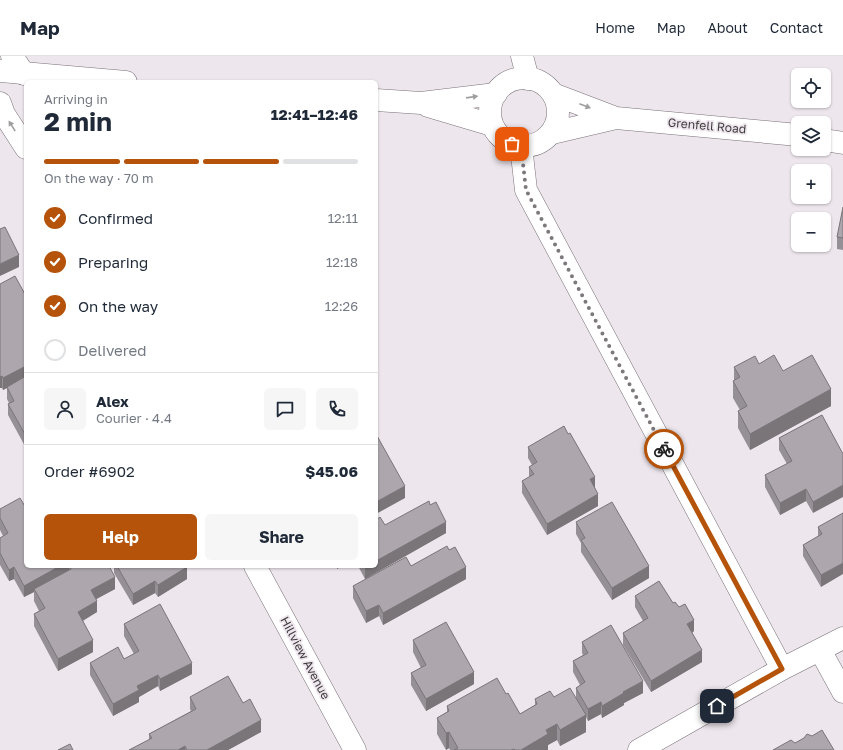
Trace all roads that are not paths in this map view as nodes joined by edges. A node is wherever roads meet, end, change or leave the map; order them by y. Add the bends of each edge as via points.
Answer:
1 (522, 56) edge
2 (18, 65) edge
3 (0, 71) edge
4 (50, 79) edge
5 (528, 79) junction
6 (75, 80) edge
7 (496, 94) junction
8 (553, 94) junction
9 (378, 100) edge
10 (0, 103) edge
11 (421, 104) junction
12 (616, 118) junction
13 (492, 124) junction
14 (552, 132) junction
15 (791, 134) edge
16 (831, 141) edge
17 (843, 143) edge
18 (24, 145) edge
19 (521, 146) junction
20 (256, 568) edge
21 (843, 638) edge
22 (820, 650) junction
23 (782, 669) junction
24 (843, 692) edge
25 (355, 750) edge
26 (639, 750) edge

1 - 5 street
2 - 3 street
2 - 4 street
4 - 6 street
5 - 7 street via 510,82
5 - 8 street via 538,81
11 -> 7 street
7 - 13 street via 491,104
8 -> 12 street, Grenfell Road
8 - 14 street via 558,113
9 - 11 street
18 -> 10 street
11 - 13 street
12 - 14 street, Grenfell Road
12 - 15 street, Grenfell Road
13 - 19 street via 504,140
14 - 19 street via 532,145
16 - 17 street
19 - 23 street via 526,190
20 - 25 street, Hillview Avenue
21 - 22 street
22 - 23 street
22 - 24 street
23 - 26 street

